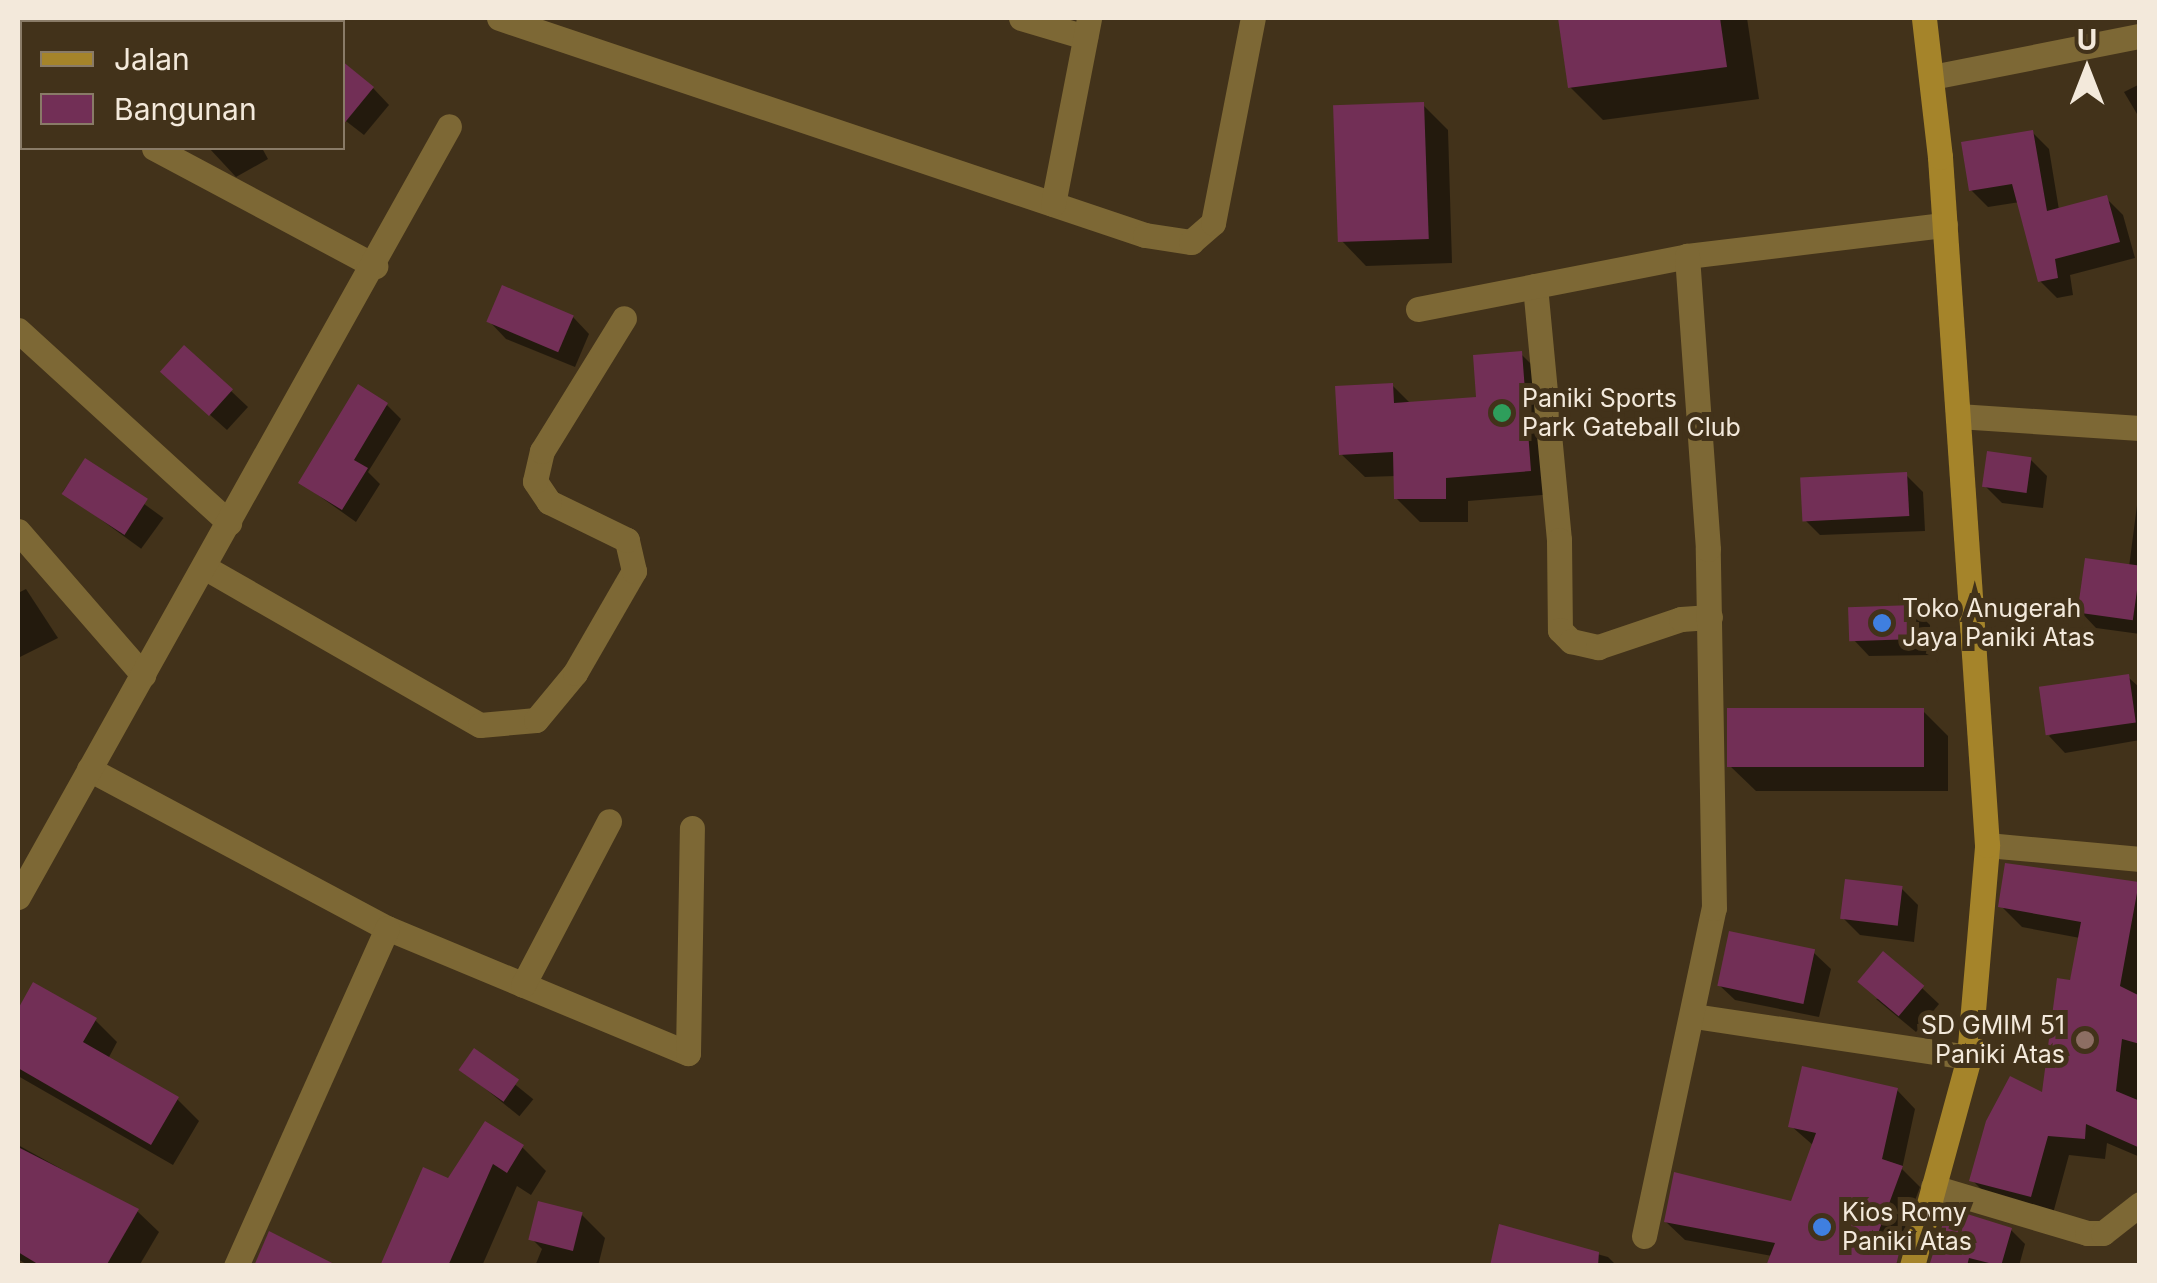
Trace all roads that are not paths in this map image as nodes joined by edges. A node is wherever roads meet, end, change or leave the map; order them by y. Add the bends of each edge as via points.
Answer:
1 (499, 18) edge
2 (1022, 18) edge
3 (1252, 18) edge
4 (1924, 18) edge
5 (1087, 28) edge
6 (2140, 36) edge
7 (1932, 77) junction
8 (449, 126) dead end
9 (158, 150) edge
10 (1053, 204) junction
11 (1945, 225) junction
12 (1687, 256) junction
13 (375, 266) junction
14 (1535, 286) junction
15 (1418, 309) dead end
16 (624, 318) dead end
17 (18, 330) edge
18 (1958, 416) junction
19 (2140, 428) edge
20 (229, 522) junction
21 (18, 531) edge
22 (204, 567) junction
23 (1710, 617) junction
24 (143, 674) junction
25 (89, 770) junction
26 (609, 822) dead end
27 (692, 828) dead end
28 (1988, 844) junction
29 (2140, 859) edge
30 (18, 897) edge
31 (387, 928) junction
32 (524, 984) junction
33 (1694, 1016) junction
34 (1969, 1057) junction
35 (1933, 1187) junction
36 (2140, 1204) edge
37 (1644, 1236) dead end
38 (236, 1266) edge
39 (1912, 1266) edge

1 - 10 street
2 - 5 street
3 - 10 street via 1206,234 1192,242 1145,234
4 - 7 street
5 - 10 street
6 - 7 street
7 - 11 street
8 - 13 street
9 - 13 street
11 - 12 street
11 - 18 street
12 - 14 street
12 - 23 street
13 - 20 street
14 - 15 street
14 - 23 street via 1560,630 1572,641 1598,647 1682,619
16 - 22 street via 542,451 535,482 549,502 627,540 634,571 575,674 536,720 480,726
17 - 20 street
18 - 19 street
18 - 28 street
20 - 22 street
21 - 24 street
22 - 24 street
23 - 33 street via 1714,908
24 - 25 street
25 - 30 street
25 - 31 street
26 - 32 street
27 - 32 street via 688,1053
28 - 29 street
28 - 34 street
31 - 32 street
31 - 38 street
33 - 34 street
33 - 37 street
34 - 35 street
35 - 36 street via 2087,1233 2103,1233
35 - 39 street

